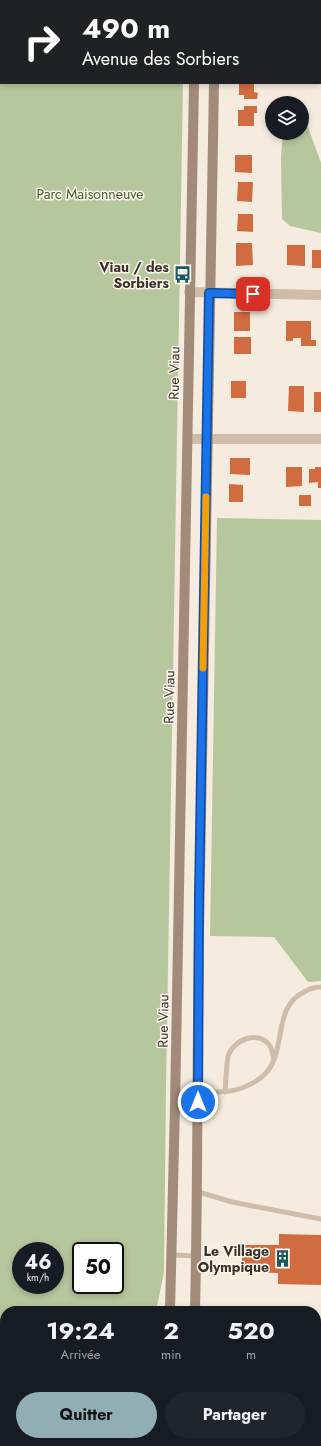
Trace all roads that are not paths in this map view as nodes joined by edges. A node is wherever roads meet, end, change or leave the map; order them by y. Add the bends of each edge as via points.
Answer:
1 (194, 84) edge
2 (214, 84) edge
3 (189, 292) junction
4 (209, 293) junction
5 (321, 295) edge
6 (188, 439) junction
7 (207, 439) junction
8 (321, 439) edge
9 (321, 987) edge
10 (274, 1060) junction
11 (225, 1092) junction
12 (198, 1093) junction
13 (175, 1105) junction
14 (198, 1189) junction
15 (321, 1219) edge
16 (172, 1255) junction
17 (196, 1256) junction
18 (170, 1306) edge
19 (195, 1306) edge

1 - 3 main road, Rue Viau
2 - 4 main road
3 - 4 street
3 - 6 main road, Rue Viau
4 - 5 street
4 - 7 main road
6 - 7 street
6 - 13 main road, Rue Viau
7 - 8 street
7 - 12 main road
9 - 10 lane via 304,992 290,1001
10 - 11 lane via 266,1074 253,1083
10 - 11 lane via 270,1046 264,1041 250,1038 240,1042 233,1047 228,1057
11 - 12 lane
12 - 13 lane
12 - 14 main road
13 - 16 main road, Rue Viau
14 - 15 lane via 202,1193 232,1202
14 - 17 main road
16 - 17 lane
16 - 18 main road, Rue Viau
17 - 19 main road

